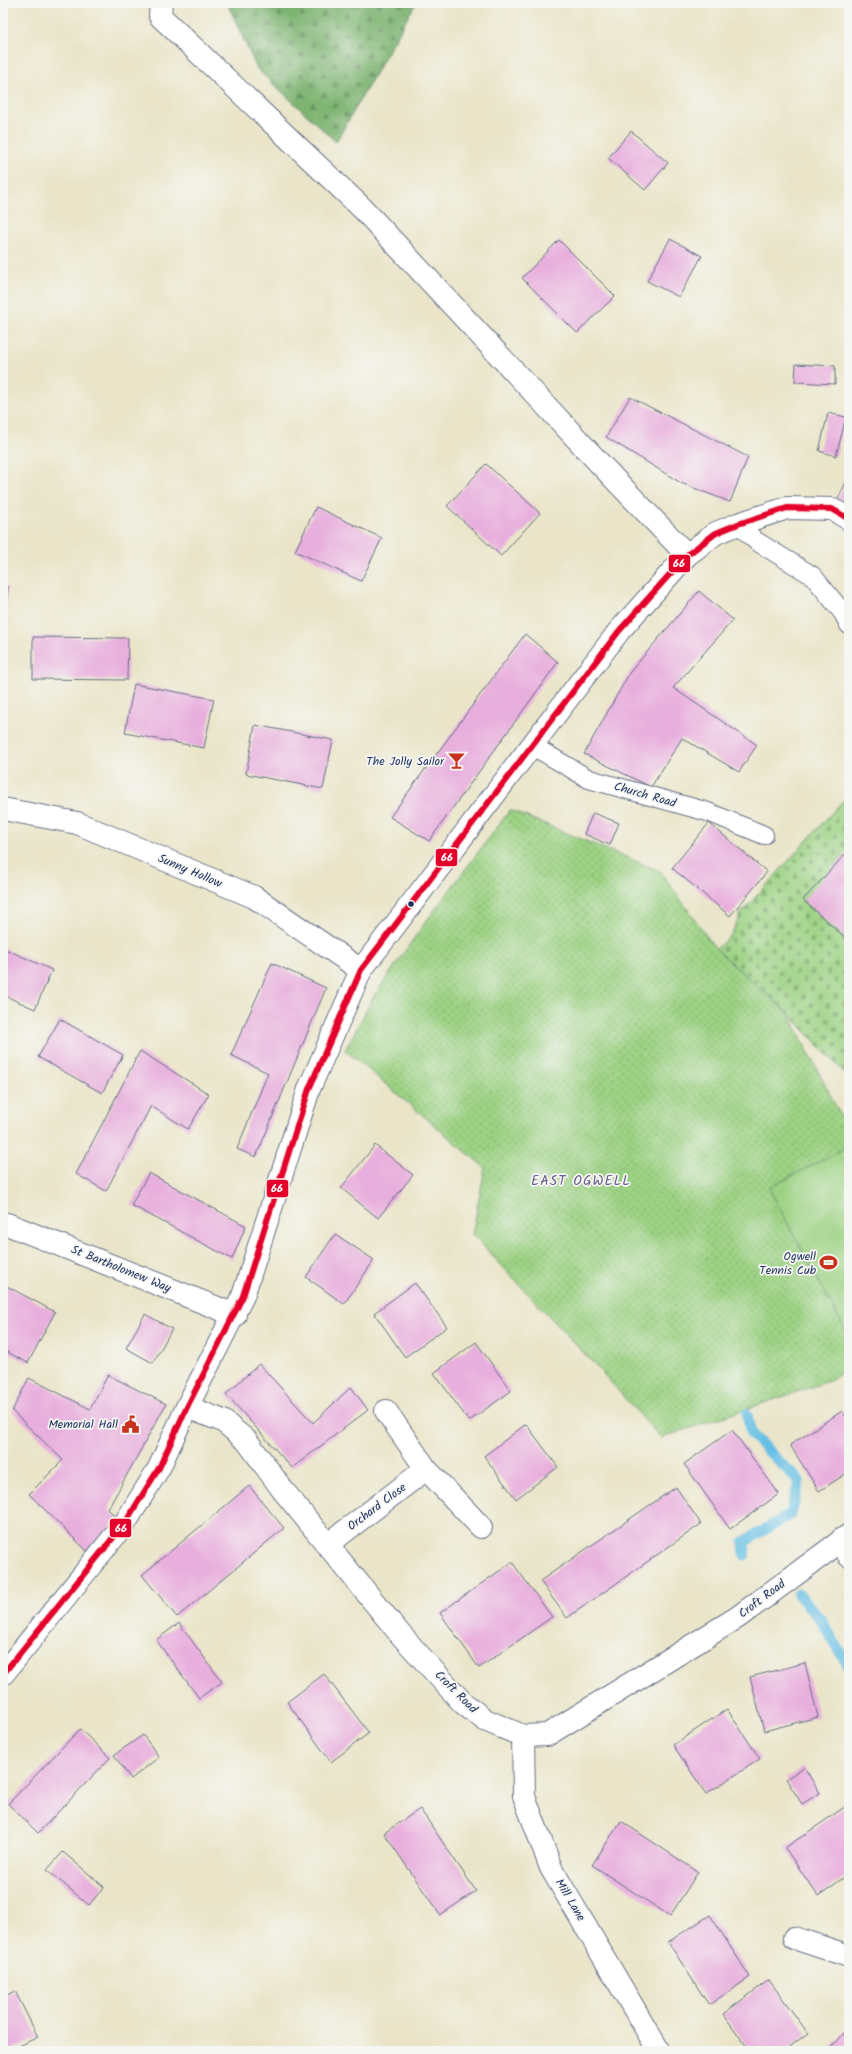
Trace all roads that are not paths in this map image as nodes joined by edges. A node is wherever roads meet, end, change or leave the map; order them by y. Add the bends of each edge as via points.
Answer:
1 (161, 3) edge
2 (849, 519) edge
3 (738, 524) junction
4 (688, 554) junction
5 (849, 625) edge
6 (531, 746) junction
7 (3, 809) edge
8 (764, 835) dead end
9 (361, 970) junction
10 (7, 1224) dead end
11 (235, 1315) junction
12 (187, 1407) junction
13 (386, 1412) dead end
14 (426, 1469) junction
15 (481, 1527) dead end
16 (847, 1543) edge
17 (327, 1545) junction
18 (3, 1674) edge
19 (523, 1736) junction
20 (794, 1938) dead end
21 (849, 1956) edge
22 (659, 2051) edge

1 - 4 street via 160,16 363,209 603,467
2 - 3 street via 832,509 787,508
3 - 4 street via 716,533
3 - 5 lane via 756,541 813,576 843,613
4 - 6 street via 619,631
6 - 8 lane, Church Road via 589,779 708,812
6 - 9 street
7 - 9 street, Sunny Hollow via 77,822 254,898
9 - 11 street via 309,1089
10 - 11 street, St Bartholomew Way
11 - 12 street
12 - 17 street, Croft Road via 223,1421 247,1442
12 - 18 street via 159,1468 125,1524
13 - 14 street
14 - 15 street
14 - 17 street, Orchard Close
16 - 19 street, Croft Road via 725,1625 546,1735
17 - 19 street, Croft Road via 400,1634 463,1702 485,1720
19 - 22 street, Mill Lane via 524,1796 551,1868
20 - 21 street

